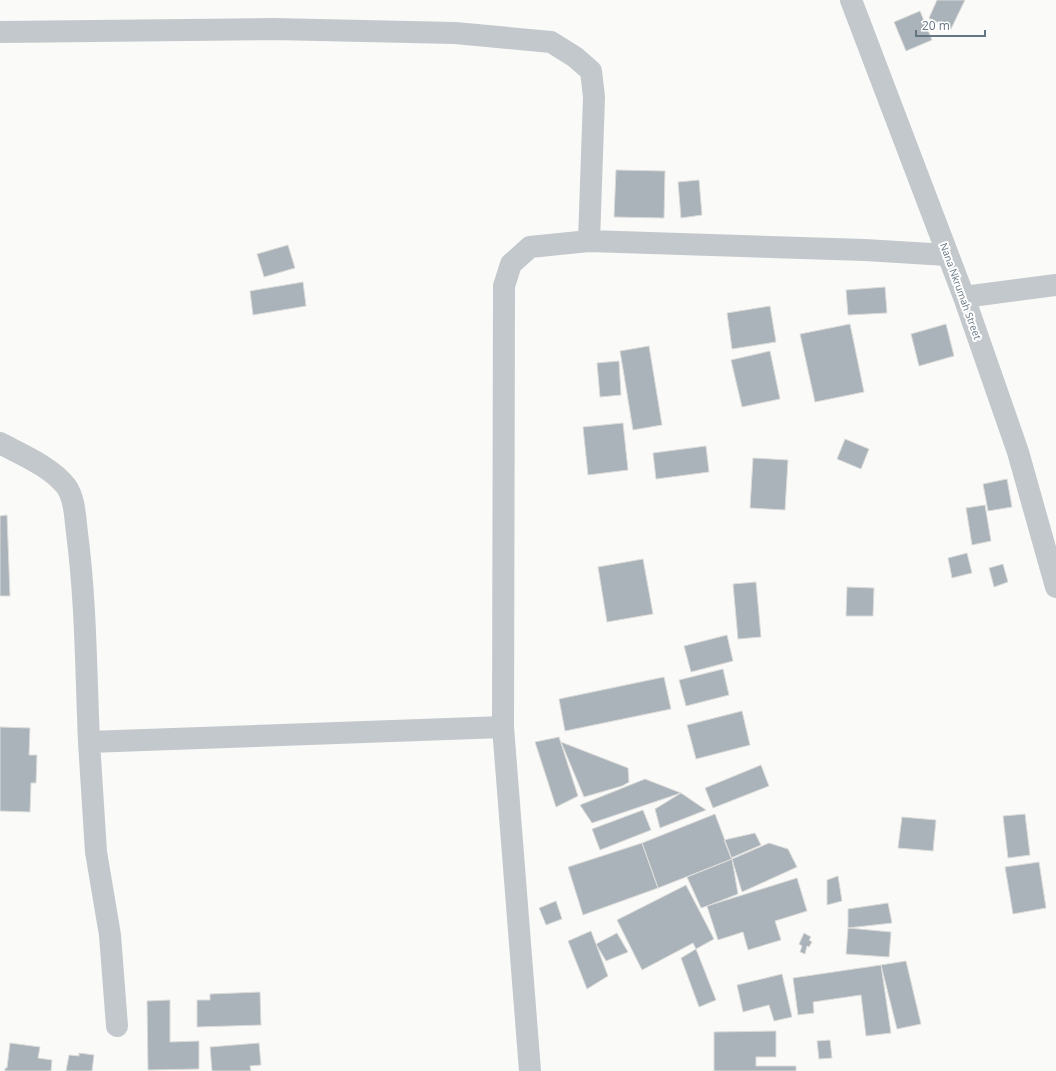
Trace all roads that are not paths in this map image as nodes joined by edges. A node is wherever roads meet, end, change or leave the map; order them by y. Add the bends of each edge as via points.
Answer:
1 (851, 0) edge
2 (0, 32) edge
3 (589, 241) junction
4 (947, 255) junction
5 (1056, 285) edge
6 (964, 297) junction
7 (0, 443) edge
8 (1056, 587) edge
9 (503, 727) junction
10 (89, 742) junction
11 (117, 1026) dead end
12 (530, 1071) edge

1 - 4 street, Nana Nkrumah Street
2 - 3 street via 273,29 455,33 550,42 575,57 591,71 594,97
3 - 4 street
3 - 9 street via 530,247 511,264 504,286
4 - 6 street, Nana Nkrumah Street
5 - 6 street
6 - 8 street, Nana Nkrumah Street via 1018,452
7 - 10 street via 55,475 66,487 73,502 80,550
9 - 10 street
9 - 12 street
10 - 11 street via 96,852 110,934

